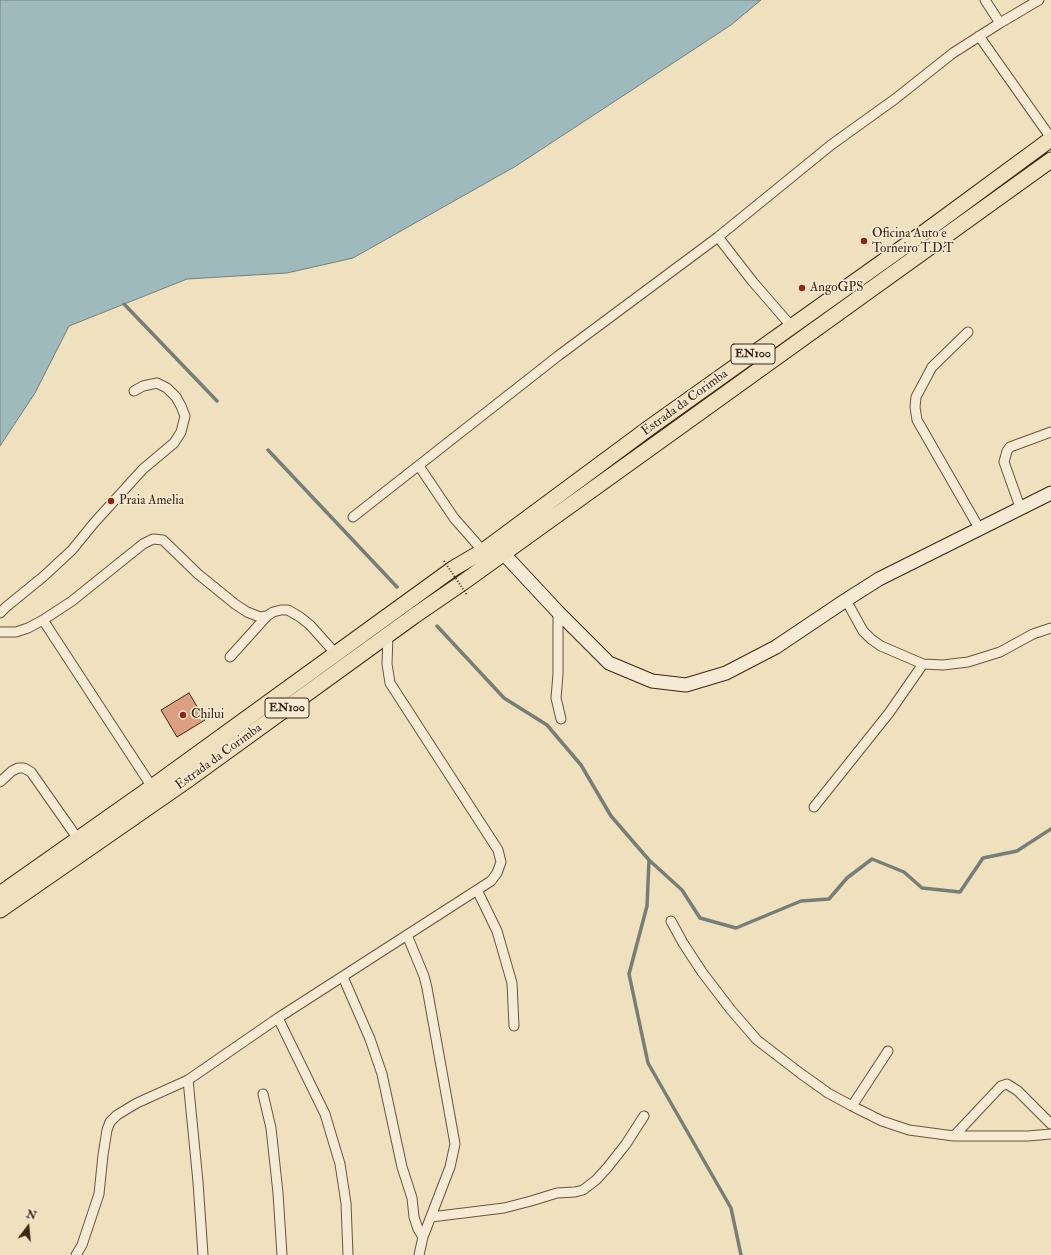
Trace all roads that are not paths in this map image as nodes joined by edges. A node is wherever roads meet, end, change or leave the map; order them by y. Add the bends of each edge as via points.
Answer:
1 (984, 0) edge
2 (1039, 0) edge
3 (1000, 22) junction
4 (980, 36) junction
5 (1051, 138) edge
6 (1051, 160) edge
7 (718, 237) junction
8 (792, 327) junction
9 (968, 332) dead end
10 (134, 392) dead end
11 (1051, 432) edge
12 (419, 466) junction
13 (1051, 493) edge
14 (1020, 508) junction
15 (354, 518) dead end
16 (979, 528) junction
17 (483, 551) junction
18 (503, 553) junction
19 (846, 600) junction
20 (558, 612) junction
21 (0, 613) edge
22 (267, 616) junction
23 (43, 620) junction
24 (1051, 628) edge
25 (0, 632) edge
26 (388, 635) junction
27 (336, 654) junction
28 (230, 657) dead end
29 (923, 664) junction
30 (561, 718) dead end
31 (0, 782) edge
32 (152, 787) junction
33 (814, 806) dead end
34 (78, 839) junction
35 (477, 890) junction
36 (0, 894) edge
37 (0, 910) edge
38 (671, 921) dead end
39 (407, 935) junction
40 (342, 977) junction
41 (278, 1018) junction
42 (514, 1026) dead end
43 (888, 1051) dead end
44 (188, 1080) junction
45 (263, 1094) dead end
46 (852, 1106) junction
47 (644, 1116) dead end
48 (1051, 1124) edge
49 (1051, 1134) edge
50 (954, 1136) junction
51 (431, 1217) junction
52 (423, 1237) junction
53 (76, 1255) edge
54 (203, 1255) edge
55 (282, 1255) edge
56 (348, 1255) edge
57 (419, 1255) edge

1 - 3 street
2 - 3 street
3 - 4 street
4 - 5 street
4 - 7 street via 953,53 896,99 831,145
5 - 8 main road, Estrada da Corimba / EN100
6 - 18 main road, Estrada da Corimba / EN100
7 - 8 street
7 - 12 street via 558,356
8 - 17 main road, Estrada da Corimba / EN100 via 649,428
9 - 16 street via 932,367 916,397 915,407 917,420
10 - 21 street via 143,386 157,383 167,388 176,397 185,416 181,432 174,443 143,469 72,550
11 - 14 street via 1010,447 1007,451 1004,462
12 - 15 street
12 - 17 street via 454,518
13 - 14 street
14 - 16 street
16 - 19 street via 879,579
17 - 27 main road, Estrada da Corimba / EN100 via 448,568
18 - 20 street
18 - 26 main road, Estrada da Corimba / EN100 via 461,591
19 - 20 street via 776,647 726,673 686,686 652,681 609,663
19 - 29 street via 863,631 871,639
20 - 30 street via 556,698
22 - 23 street via 260,617 246,612 198,574 163,540 153,539
22 - 27 street via 273,612 288,610 310,625
22 - 28 street
23 - 25 street via 16,632
23 - 32 street
24 - 29 street via 1033,634 1000,652 968,662
26 - 35 street via 387,664 390,683 498,850 501,862 497,873
26 - 37 main road, Estrada da Corimba / EN100 via 186,781
27 - 32 main road, Estrada da Corimba / EN100
29 - 33 street via 889,713
31 - 34 street via 18,768 31,772
32 - 34 main road, Estrada da Corimba / EN100
34 - 36 main road, Estrada da Corimba / EN100
35 - 39 street
35 - 42 street via 497,931 512,983
38 - 46 street via 702,972 757,1040 828,1093
39 - 40 street
39 - 51 street via 427,988 455,1144 450,1166
40 - 41 street
40 - 52 street via 370,1039 382,1074 402,1167 412,1198 414,1217
41 - 44 street
41 - 56 street via 325,1114 340,1164 346,1203
43 - 46 street
44 - 53 street via 136,1103 110,1122 99,1194 82,1245
44 - 54 street
45 - 55 street via 271,1128
46 - 50 street via 882,1121 909,1130
47 - 51 street via 607,1168 583,1190 557,1193 504,1208
48 - 50 street via 1018,1091 1007,1084 1001,1086
49 - 50 street
51 - 52 street
52 - 57 street

